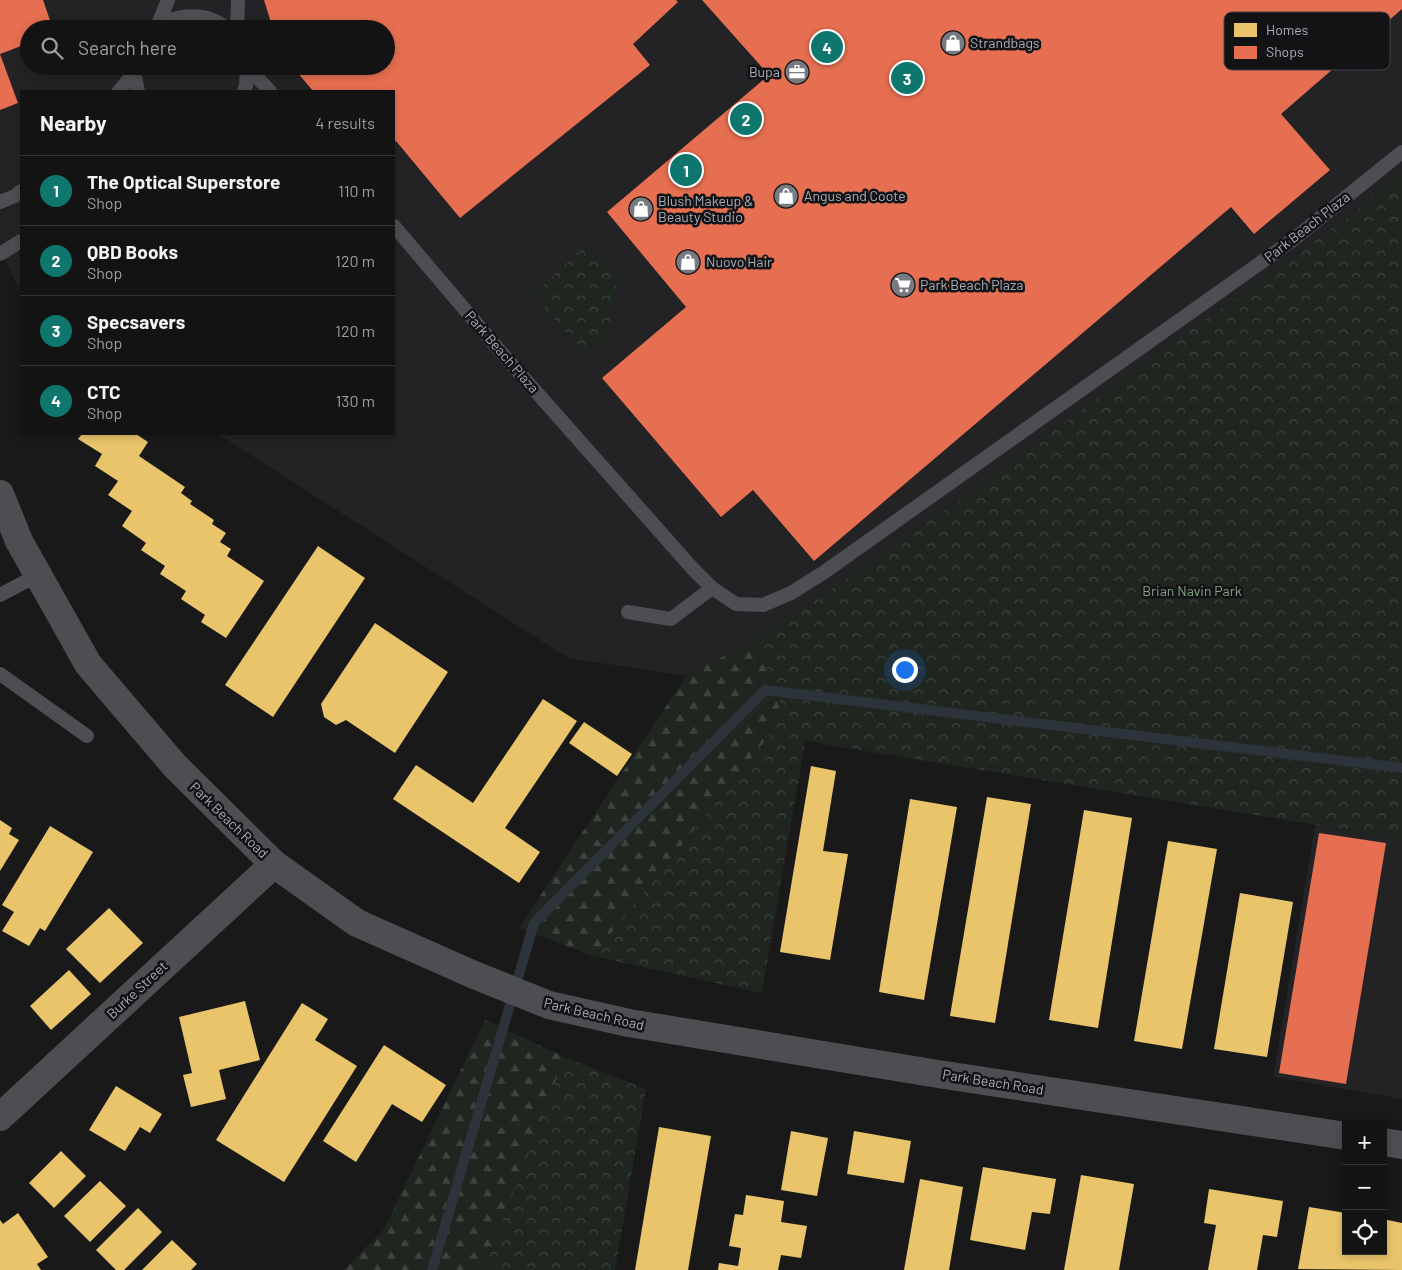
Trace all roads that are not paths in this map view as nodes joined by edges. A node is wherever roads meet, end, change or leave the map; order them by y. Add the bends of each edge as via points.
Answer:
1 (168, 0) edge
2 (238, 0) edge
3 (159, 20) edge
4 (171, 20) edge
5 (211, 20) edge
6 (237, 20) edge
7 (131, 75) edge
8 (136, 75) edge
9 (247, 75) edge
10 (255, 75) edge
11 (120, 90) edge
12 (138, 90) edge
13 (244, 90) edge
14 (269, 90) edge
15 (1402, 152) edge
16 (20, 192) edge
17 (0, 202) edge
18 (395, 228) edge
19 (20, 242) edge
20 (0, 254) edge
21 (0, 494) edge
22 (38, 575) junction
23 (712, 588) junction
24 (0, 595) edge
25 (628, 612) dead end
26 (0, 674) edge
27 (87, 736) dead end
28 (274, 864) junction
29 (0, 1117) edge
30 (1342, 1135) edge
31 (1387, 1143) edge
32 (1402, 1145) edge

1 - 3 lane
2 - 6 lane
4 - 5 lane via 190,16
7 - 11 lane
8 - 12 lane
9 - 13 lane
10 - 14 lane
15 - 23 lane, Park Beach Plaza via 1294,239 823,573 791,593 763,605 736,604
16 - 17 lane
18 - 23 lane, Park Beach Plaza
19 - 20 lane
21 - 22 street, Park Beach Road via 19,541
22 - 24 lane
22 - 28 street, Park Beach Road via 88,664 175,766
23 - 25 lane via 671,619
26 - 27 lane
28 - 29 street, Burke Street
28 - 30 street, Park Beach Road via 357,924 549,1005 638,1024 929,1072
31 - 32 street

